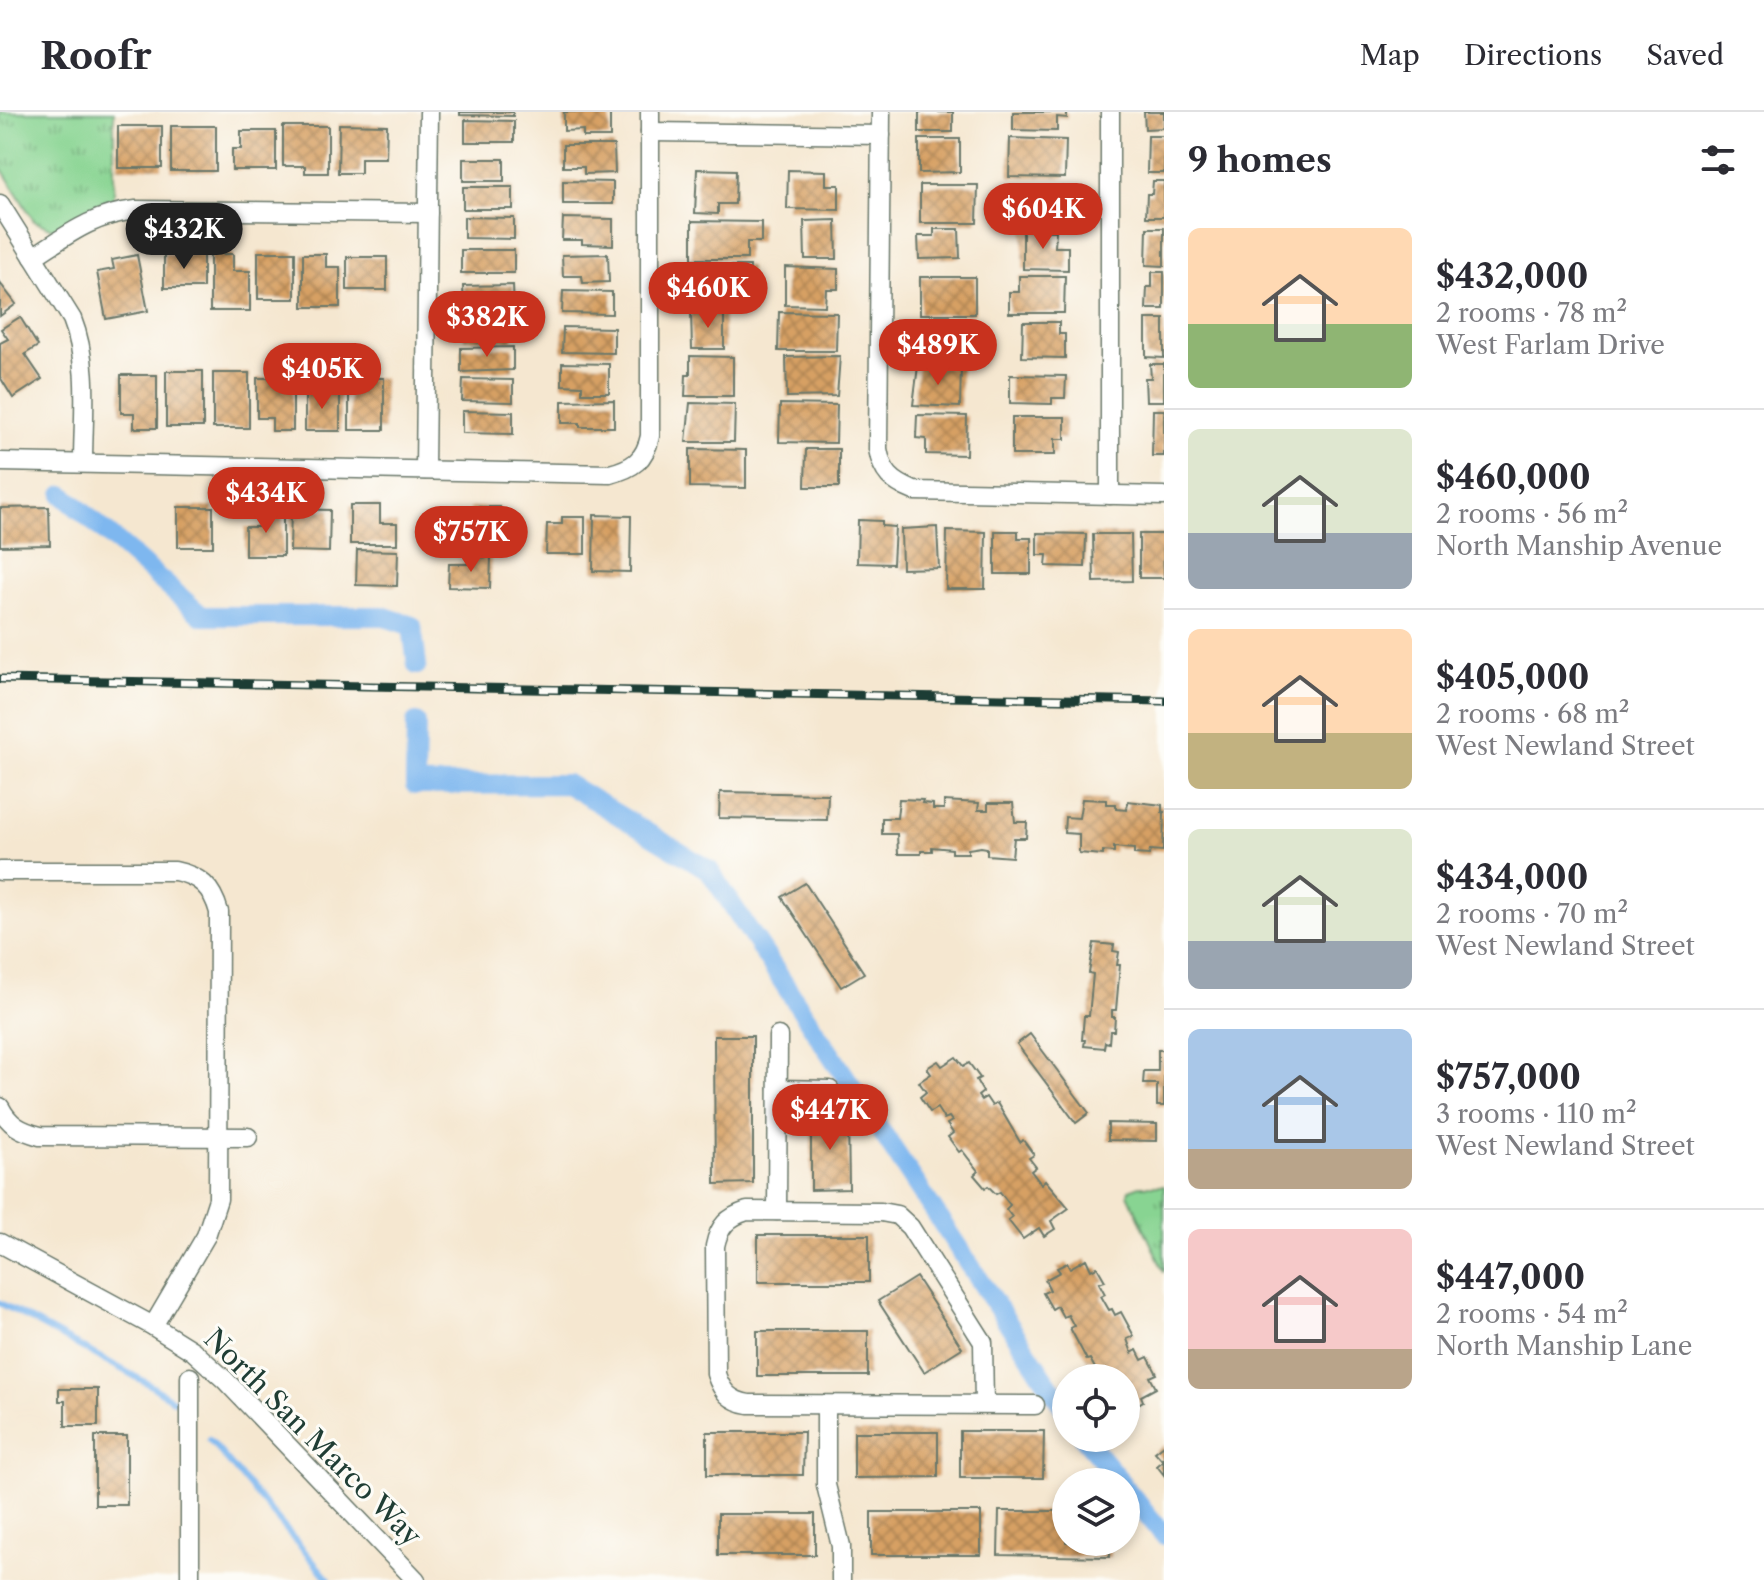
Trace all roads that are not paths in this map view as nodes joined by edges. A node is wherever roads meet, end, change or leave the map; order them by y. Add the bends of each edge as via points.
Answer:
1 (429, 112) edge
2 (650, 112) edge
3 (881, 112) edge
4 (1110, 112) edge
5 (650, 132) junction
6 (881, 135) junction
7 (0, 204) edge
8 (428, 213) junction
9 (33, 257) junction
10 (0, 462) edge
11 (83, 463) junction
12 (425, 470) junction
13 (1110, 495) junction
14 (1164, 496) edge
15 (0, 871) edge
16 (778, 1036) dead end
17 (778, 1089) junction
18 (830, 1090) dead end
19 (0, 1107) edge
20 (218, 1137) junction
21 (248, 1137) dead end
22 (777, 1211) junction
23 (0, 1243) edge
24 (153, 1326) junction
25 (190, 1377) dead end
26 (826, 1405) junction
27 (984, 1405) junction
28 (1035, 1405) dead end
29 (190, 1580) edge
30 (416, 1580) edge
31 (841, 1580) edge

1 - 8 street
2 - 5 street
3 - 6 street
4 - 13 street
5 - 6 street
5 - 12 street via 647,451 637,464 610,474
6 - 13 street via 878,449 886,475 914,491
7 - 9 street
8 - 9 street via 136,210 88,221
8 - 12 street
9 - 11 street via 80,339
10 - 11 street
11 - 12 street
13 - 14 street
15 - 20 street via 175,871 205,883 219,912
16 - 17 street
17 - 18 street
17 - 22 street
19 - 20 street via 10,1123 40,1136
20 - 21 street
20 - 24 street via 218,1199 206,1236
22 - 26 street via 735,1215 717,1234 716,1374 728,1397 749,1404
22 - 27 street via 881,1212 897,1215 910,1227 978,1331 984,1354
23 - 24 street, North San Marco Way
24 - 30 street, North San Marco Way via 225,1380
25 - 29 street
26 - 27 street
26 - 31 street via 826,1485 841,1546
27 - 28 street

